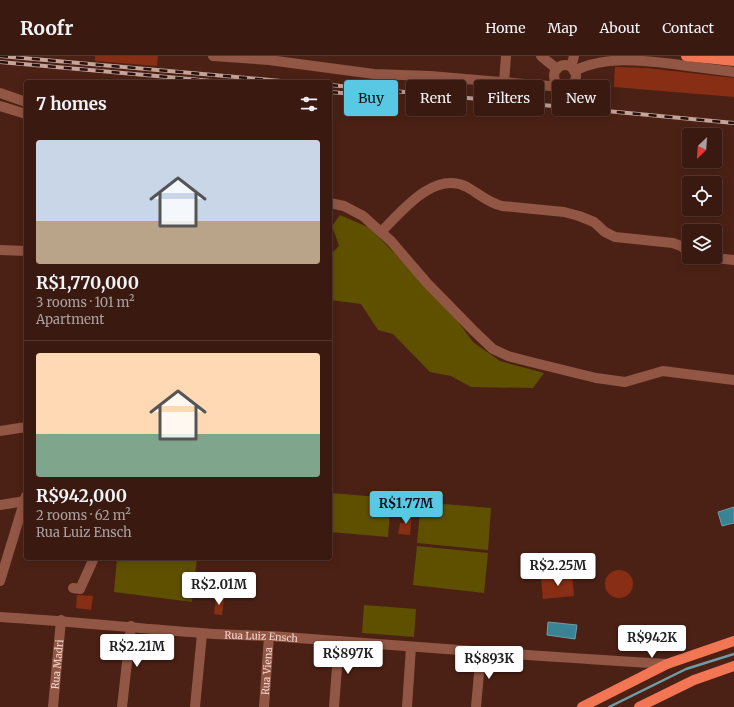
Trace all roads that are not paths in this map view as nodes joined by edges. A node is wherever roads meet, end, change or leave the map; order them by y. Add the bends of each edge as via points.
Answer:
1 (213, 56) edge
2 (506, 56) edge
3 (541, 56) edge
4 (559, 56) edge
5 (574, 56) edge
6 (686, 56) edge
7 (734, 61) edge
8 (558, 68) junction
9 (574, 70) junction
10 (734, 72) edge
11 (479, 80) edge
12 (504, 80) edge
13 (555, 80) edge
14 (575, 80) edge
15 (0, 93) edge
16 (24, 101) edge
17 (0, 106) edge
18 (24, 113) edge
19 (332, 203) edge
20 (381, 232) junction
21 (682, 248) edge
22 (0, 250) edge
23 (24, 250) edge
24 (722, 259) edge
25 (734, 260) edge
26 (734, 380) edge
27 (24, 427) edge
28 (0, 431) edge
29 (24, 499) edge
30 (24, 502) edge
31 (0, 505) edge
32 (93, 560) edge
33 (0, 581) edge
34 (73, 588) dead end
35 (0, 617) edge
36 (61, 620) junction
37 (131, 626) junction
38 (202, 634) junction
39 (269, 636) junction
40 (734, 641) edge
41 (339, 642) junction
42 (411, 648) junction
43 (481, 651) junction
44 (666, 664) junction
45 (734, 666) edge
46 (53, 707) edge
47 (122, 707) edge
48 (195, 707) edge
49 (264, 707) edge
50 (334, 707) edge
51 (407, 707) edge
52 (476, 707) edge
53 (582, 707) edge
54 (639, 707) edge

1 - 11 street via 269,60 374,74
2 - 12 street
3 - 8 street
4 - 8 street
5 - 9 street
6 - 7 main road
8 - 9 street via 567,66
8 - 13 street
9 - 10 street via 602,60 622,59
9 - 14 street
15 - 16 street
17 - 18 street
19 - 20 street via 357,212
20 - 21 street via 417,197 430,188 445,183 467,187 493,204 564,212 594,222 615,237 673,243
20 - 26 street via 473,330 493,349 508,356 619,382 663,371
22 - 23 street
24 - 25 street
27 - 28 street
29 - 31 street
30 - 33 street
32 - 34 street via 80,589
35 - 36 street, Rua Luiz Ensch
36 - 37 street, Rua Luiz Ensch
36 - 46 street, Rua Madri
37 - 38 street, Rua Luiz Ensch
37 - 47 street
38 - 39 street, Rua Luiz Ensch
38 - 48 street
39 - 41 street, Rua Luiz Ensch
39 - 49 street, Rua Viena
40 - 44 main road
41 - 42 street, Rua Luiz Ensch
41 - 50 street
42 - 43 street, Rua Luiz Ensch
42 - 51 street
43 - 44 street, Rua Luiz Ensch
43 - 52 street
44 - 53 main road
45 - 54 main road via 694,680

